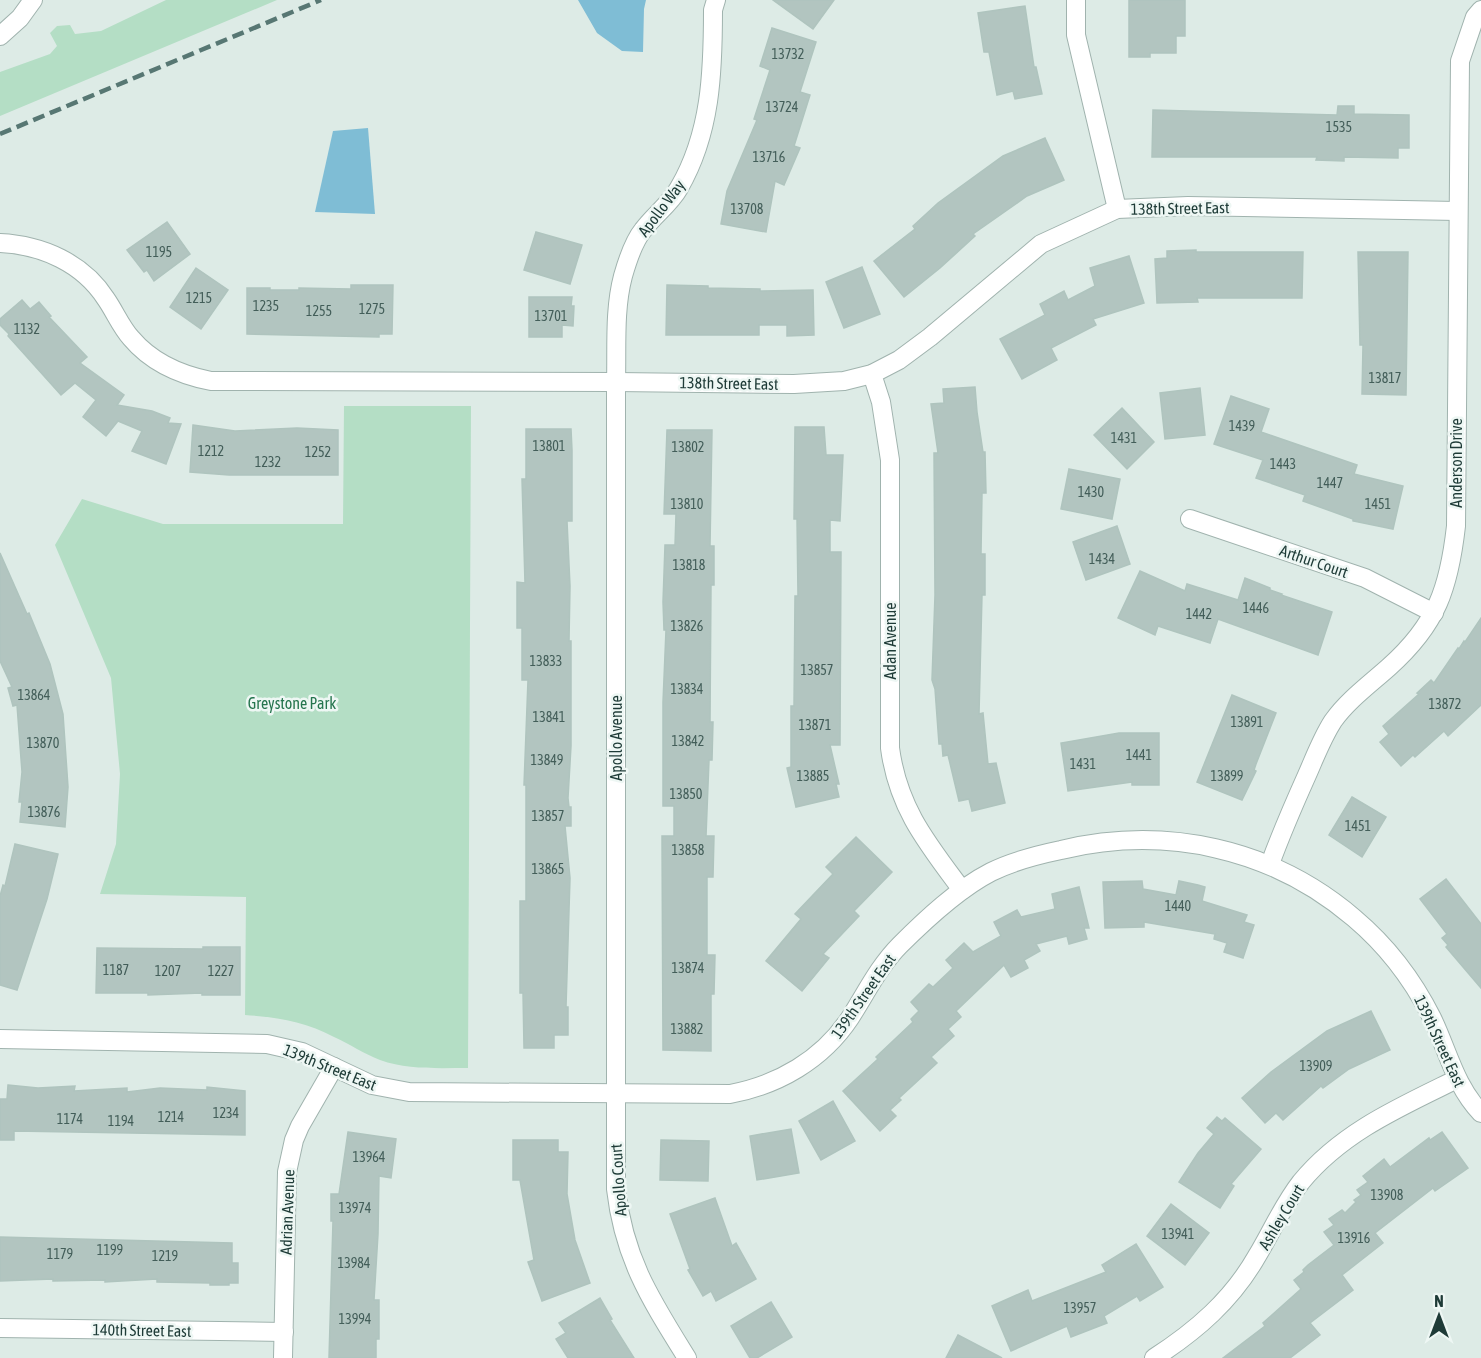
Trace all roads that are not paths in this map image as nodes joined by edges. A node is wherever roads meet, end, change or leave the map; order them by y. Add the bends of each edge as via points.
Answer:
1 (33, 0) edge
2 (716, 0) edge
3 (1076, 0) edge
4 (1481, 10) edge
5 (0, 36) edge
6 (1117, 209) junction
7 (1458, 211) junction
8 (0, 243) edge
9 (872, 374) junction
10 (616, 382) junction
11 (1190, 519) dead end
12 (1434, 613) junction
13 (1270, 864) junction
14 (962, 890) junction
15 (0, 1039) edge
16 (334, 1067) junction
17 (1457, 1079) junction
18 (616, 1094) junction
19 (1481, 1113) edge
20 (0, 1328) edge
21 (284, 1332) junction
22 (283, 1358) edge
23 (687, 1358) edge
24 (1154, 1358) edge

1 - 5 street
2 - 10 street, Apollo Way via 706,121 693,162 678,190 641,232 623,275
3 - 6 street via 1076,35
4 - 7 street, Anderson Drive via 1460,62
6 - 7 street, 138th Street East via 1188,206
6 - 9 street, 138th Street East via 1041,244 930,337
7 - 12 street, Anderson Drive via 1456,526 1452,562
8 - 10 street, 138th Street East via 29,246 73,266 96,286 142,349 167,367 196,378
9 - 10 street, 138th Street East via 844,381 794,384
9 - 14 street, Adan Avenue via 881,402 890,460 893,772 915,825
10 - 18 street, Apollo Avenue
11 - 12 street, Arthur Court via 1365,578
12 - 13 street, Anderson Drive via 1404,654 1334,720
13 - 14 street, 139th Street East via 1180,841 1108,841 1026,858
13 - 17 street, 139th Street East via 1337,903 1390,954 1431,1016
14 - 18 street, 139th Street East via 899,946 827,1046 776,1082 730,1094
15 - 16 street, 139th Street East via 267,1044 302,1052
16 - 18 street, 139th Street East via 372,1085 410,1092
16 - 21 street, Adrian Avenue via 300,1126 290,1156
17 - 19 street, 139th Street East
17 - 24 street, Ashley Court via 1366,1125 1331,1151 1288,1200 1234,1291 1205,1321
18 - 23 street, Apollo Court via 616,1189 622,1230 644,1287
20 - 21 street, 140th Street East
21 - 22 street, Adrian Avenue

